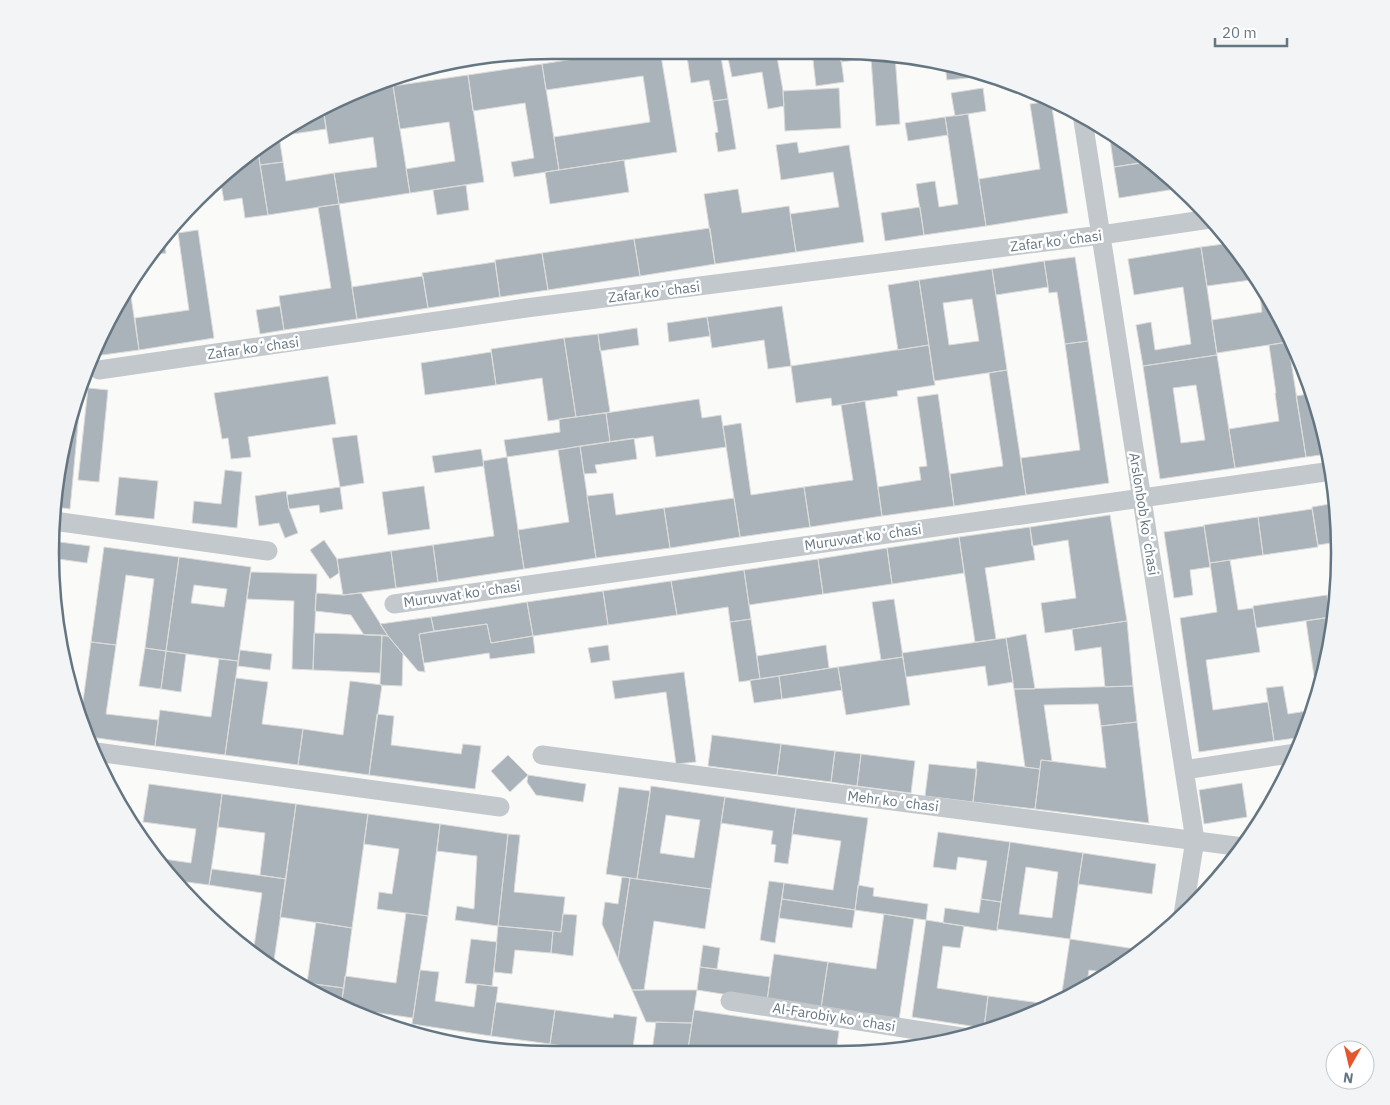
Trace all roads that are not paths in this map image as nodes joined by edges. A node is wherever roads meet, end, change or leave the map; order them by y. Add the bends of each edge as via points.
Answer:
1 (1084, 125) edge
2 (1203, 220) edge
3 (1100, 235) junction
4 (99, 370) dead end
5 (1325, 472) edge
6 (1142, 497) junction
7 (60, 523) edge
8 (268, 551) dead end
9 (394, 604) dead end
10 (101, 753) edge
11 (1288, 754) edge
12 (542, 755) dead end
13 (1184, 770) junction
14 (500, 807) dead end
15 (1195, 840) junction
16 (1234, 846) edge
17 (1185, 904) edge
18 (730, 1002) dead end
19 (944, 1034) edge

1 - 3 street, Arslonbob koʻchasi
2 - 3 street, Zafar koʻchasi
3 - 4 street, Zafar koʻchasi via 526,308
3 - 6 street, Arslonbob koʻchasi
5 - 6 street, Muruvvat koʻchasi
6 - 9 street, Muruvvat koʻchasi
6 - 13 street, Arslonbob koʻchasi
7 - 8 street
10 - 14 street
11 - 13 street
12 - 15 street, Mehr koʻchasi
13 - 15 street, Arslonbob koʻchasi
15 - 16 street, Mehr koʻchasi
15 - 17 street, Arslonbob koʻchasi
18 - 19 street, Al-Farobiy koʻchasi

